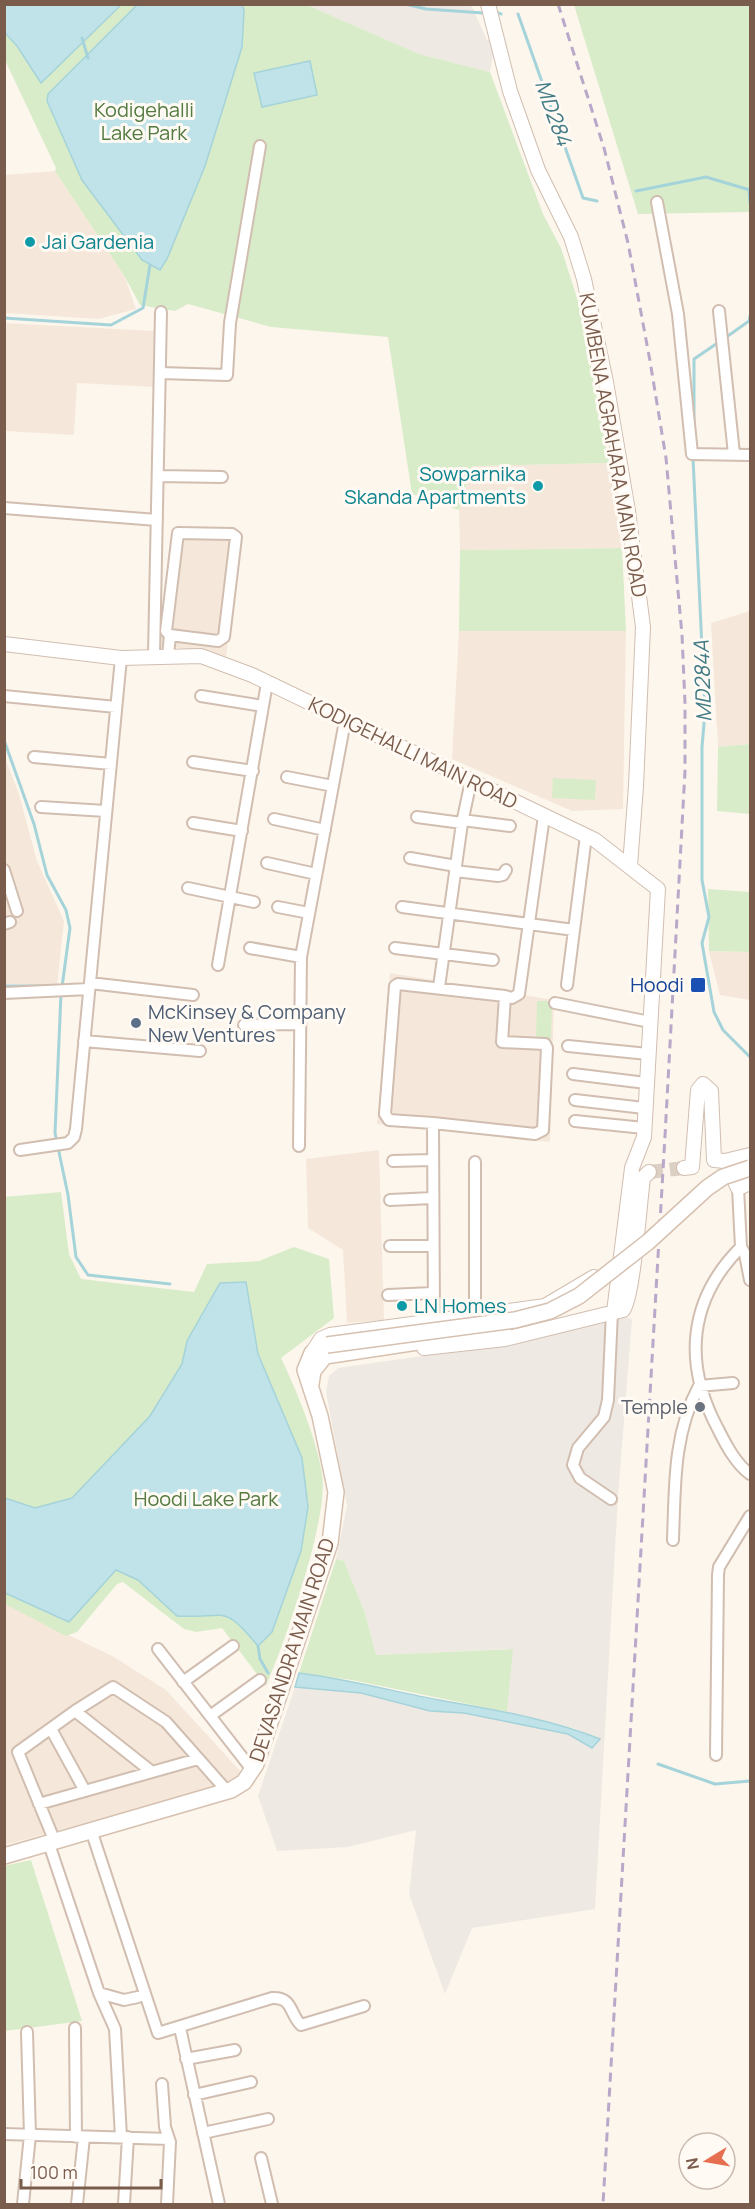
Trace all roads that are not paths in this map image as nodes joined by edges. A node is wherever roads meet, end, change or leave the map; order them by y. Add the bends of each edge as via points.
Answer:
1 (488, 4) edge
2 (260, 146) dead end
3 (657, 202) dead end
4 (719, 311) dead end
5 (161, 312) dead end
6 (160, 373) junction
7 (734, 454) junction
8 (750, 454) edge
9 (158, 476) junction
10 (222, 477) dead end
11 (4, 508) edge
12 (157, 520) junction
13 (170, 635) junction
14 (4, 644) edge
15 (154, 655) junction
16 (168, 656) junction
17 (121, 658) junction
18 (267, 683) junction
19 (4, 696) edge
20 (201, 696) dead end
21 (263, 706) junction
22 (116, 707) junction
23 (345, 721) junction
24 (34, 757) dead end
25 (193, 762) dead end
26 (111, 764) junction
27 (253, 771) junction
28 (287, 777) dead end
29 (471, 781) junction
30 (333, 786) junction
31 (40, 807) dead end
32 (106, 811) junction
33 (544, 816) junction
34 (417, 817) dead end
35 (274, 819) dead end
36 (462, 821) junction
37 (193, 823) dead end
38 (510, 826) dead end
39 (326, 830) junction
40 (243, 831) junction
41 (586, 836) junction
42 (410, 858) dead end
43 (267, 863) dead end
44 (630, 866) junction
45 (456, 868) junction
46 (4, 870) edge
47 (506, 870) dead end
48 (316, 874) junction
49 (188, 888) dead end
50 (231, 897) junction
51 (254, 902) dead end
52 (402, 906) dead end
53 (278, 907) dead end
54 (16, 910) dead end
55 (309, 913) junction
56 (450, 914) junction
57 (527, 924) junction
58 (574, 930) junction
59 (250, 948) dead end
60 (395, 948) dead end
61 (445, 954) junction
62 (301, 957) junction
63 (493, 960) dead end
64 (218, 965) dead end
65 (567, 985) dead end
66 (90, 986) junction
67 (439, 987) junction
68 (4, 993) edge
69 (193, 995) dead end
70 (505, 996) junction
71 (555, 1003) dead end
72 (650, 1022) junction
73 (298, 1024) junction
74 (244, 1025) dead end
75 (84, 1041) junction
76 (568, 1046) dead end
77 (200, 1051) dead end
78 (648, 1054) junction
79 (573, 1074) dead end
80 (646, 1083) junction
81 (575, 1100) dead end
82 (644, 1108) junction
83 (575, 1121) dead end
84 (433, 1123) junction
85 (644, 1128) junction
86 (299, 1146) dead end
87 (20, 1150) dead end
88 (750, 1155) edge
89 (432, 1160) junction
90 (393, 1161) dead end
91 (725, 1161) junction
92 (475, 1162) dead end
93 (684, 1168) dead end
94 (750, 1168) edge
95 (649, 1172) dead end
96 (750, 1176) edge
97 (744, 1186) edge
98 (432, 1198) junction
99 (390, 1200) dead end
100 (390, 1246) dead end
101 (433, 1246) junction
102 (741, 1247) junction
103 (621, 1256) junction
104 (750, 1280) edge
105 (572, 1291) junction
106 (433, 1293) junction
107 (388, 1295) dead end
108 (616, 1311) junction
109 (475, 1316) junction
110 (434, 1320) junction
111 (584, 1320) junction
112 (312, 1353) junction
113 (312, 1378) junction
114 (733, 1383) dead end
115 (699, 1386) junction
116 (750, 1474) edge
117 (611, 1499) dead end
118 (750, 1516) edge
119 (673, 1540) dead end
120 (233, 1646) dead end
121 (158, 1649) dead end
122 (260, 1680) dead end
123 (183, 1682) junction
124 (75, 1711) junction
125 (210, 1716) junction
126 (51, 1729) junction
127 (716, 1755) dead end
128 (198, 1759) junction
129 (253, 1771) junction
130 (152, 1772) junction
131 (85, 1791) junction
132 (227, 1791) junction
133 (39, 1804) junction
134 (91, 1830) junction
135 (52, 1843) junction
136 (4, 1856) edge
137 (99, 1993) junction
138 (138, 1996) dead end
139 (364, 2006) dead end
140 (75, 2028) dead end
141 (180, 2028) junction
142 (27, 2032) dead end
143 (235, 2050) dead end
144 (186, 2059) junction
145 (251, 2082) dead end
146 (162, 2084) dead end
147 (194, 2095) junction
148 (268, 2119) dead end
149 (203, 2133) junction
150 (4, 2134) edge
151 (30, 2135) junction
152 (80, 2137) junction
153 (124, 2137) junction
154 (169, 2139) junction
155 (261, 2158) dead end
156 (22, 2205) edge
157 (77, 2205) edge
158 (124, 2205) edge
159 (167, 2205) edge
160 (219, 2205) edge
161 (272, 2205) edge

1 - 44 street, KUMBENA AGRAHARA MAIN ROAD via 526,136 571,237 584,279 628,511 643,627
2 - 6 street via 230,323 227,375
3 - 7 street via 678,314 692,454
4 - 7 street
5 - 6 street
6 - 9 street
7 - 8 street
9 - 10 street
9 - 12 street
11 - 12 street
12 - 15 street
13 - 13 street via 166,631 178,533 232,534 236,537 225,637 218,641
13 - 16 street
14 - 17 street, KODIGEHALLI MAIN ROAD
15 - 16 street, KODIGEHALLI MAIN ROAD
15 - 17 street, KODIGEHALLI MAIN ROAD
16 - 18 street, KODIGEHALLI MAIN ROAD via 201,656
17 - 22 street
18 - 21 street
18 - 23 street, KODIGEHALLI MAIN ROAD
19 - 22 street
20 - 21 street
21 - 27 street
22 - 26 street
23 - 29 street, KODIGEHALLI MAIN ROAD
23 - 30 street
24 - 26 street
25 - 27 street
26 - 32 street
27 - 40 street
28 - 30 street
29 - 33 street, KODIGEHALLI MAIN ROAD
29 - 36 street
30 - 39 street
31 - 32 street
32 - 66 street
33 - 41 street, KODIGEHALLI MAIN ROAD
33 - 57 street
34 - 36 street
35 - 39 street
36 - 38 street
36 - 45 street
37 - 40 street
39 - 48 street
40 - 50 street
41 - 44 street, KODIGEHALLI MAIN ROAD
41 - 58 street
42 - 45 street
43 - 48 street
44 - 72 street, KODIGEHALLI MAIN ROAD via 658,889
45 - 47 street via 498,876
45 - 56 street
46 - 54 street
48 - 55 street
49 - 50 street
50 - 51 street
50 - 64 street
52 - 56 street
53 - 55 street
55 - 62 street
56 - 57 street
56 - 61 street
57 - 58 street
57 - 70 street via 519,994
58 - 65 street
59 - 62 street
60 - 61 street
61 - 63 street
61 - 67 street
62 - 73 street
66 - 68 street
66 - 69 street
66 - 75 street
67 - 70 street
67 - 84 street via 396,984 385,1114 389,1120
70 - 84 street via 502,1042 545,1044 547,1048 543,1130 535,1134
71 - 72 street
72 - 78 street
73 - 74 street
73 - 86 street
75 - 77 street
75 - 87 street via 74,1137 64,1144
76 - 78 street
78 - 80 street
79 - 80 street
80 - 82 street
81 - 82 street
82 - 85 street
83 - 85 street
84 - 89 street
85 - 103 street via 632,1168
88 - 91 street
89 - 90 street
89 - 98 street
91 - 93 street via 714,1160 711,1091 703,1084 698,1090 692,1167
91 - 97 street
92 - 109 street
94 - 112 main road, bridge via 723,1177 707,1188 648,1242 579,1296 549,1311 515,1320 327,1345
95 - 108 street via 643,1178 627,1306
96 - 113 main road via 712,1194 624,1270 566,1311 539,1323 325,1356
97 - 102 street
98 - 99 street
98 - 101 street
100 - 101 street
101 - 106 street
102 - 104 street
102 - 115 street via 717,1274 695,1330
103 - 105 street
103 - 108 street
105 - 109 street via 546,1306
105 - 111 street
106 - 107 street
106 - 110 street
108 - 111 street
108 - 117 street via 604,1417 578,1448 573,1465 580,1478
109 - 110 street
110 - 112 street via 330,1335 321,1339
111 - 113 street via 506,1339 344,1359 327,1364
112 - 113 main road, DEVASANDRA MAIN ROAD via 305,1364 305,1377
113 - 129 main road, DEVASANDRA MAIN ROAD via 336,1491 330,1543
114 - 115 street
115 - 116 street via 731,1453
115 - 119 street via 688,1406 675,1458
118 - 127 street via 719,1567
120 - 123 street
121 - 123 street
122 - 125 street
123 - 125 street
124 - 126 street
124 - 128 street via 112,1687 166,1722
124 - 130 street
125 - 129 street
126 - 131 street
126 - 133 street via 18,1752
128 - 130 street
128 - 132 street
129 - 132 main road, DEVASANDRA MAIN ROAD via 244,1782
130 - 131 street
131 - 133 street
132 - 134 main road, DEVASANDRA MAIN ROAD
133 - 135 street
134 - 135 main road, DEVASANDRA MAIN ROAD
134 - 141 street via 158,2033
135 - 136 main road, DEVASANDRA MAIN ROAD
135 - 137 street
137 - 138 street via 124,2000
137 - 153 street via 115,2030
139 - 141 street via 304,2025 298,2023 290,2003 272,1998
140 - 152 street
141 - 144 street
142 - 151 street
143 - 144 street
144 - 147 street
145 - 147 street
146 - 154 street
147 - 149 street
148 - 149 street
149 - 160 street
150 - 151 street
151 - 152 street
151 - 156 street
152 - 153 street
152 - 157 street
153 - 154 street
153 - 158 street
154 - 159 street
155 - 161 street

